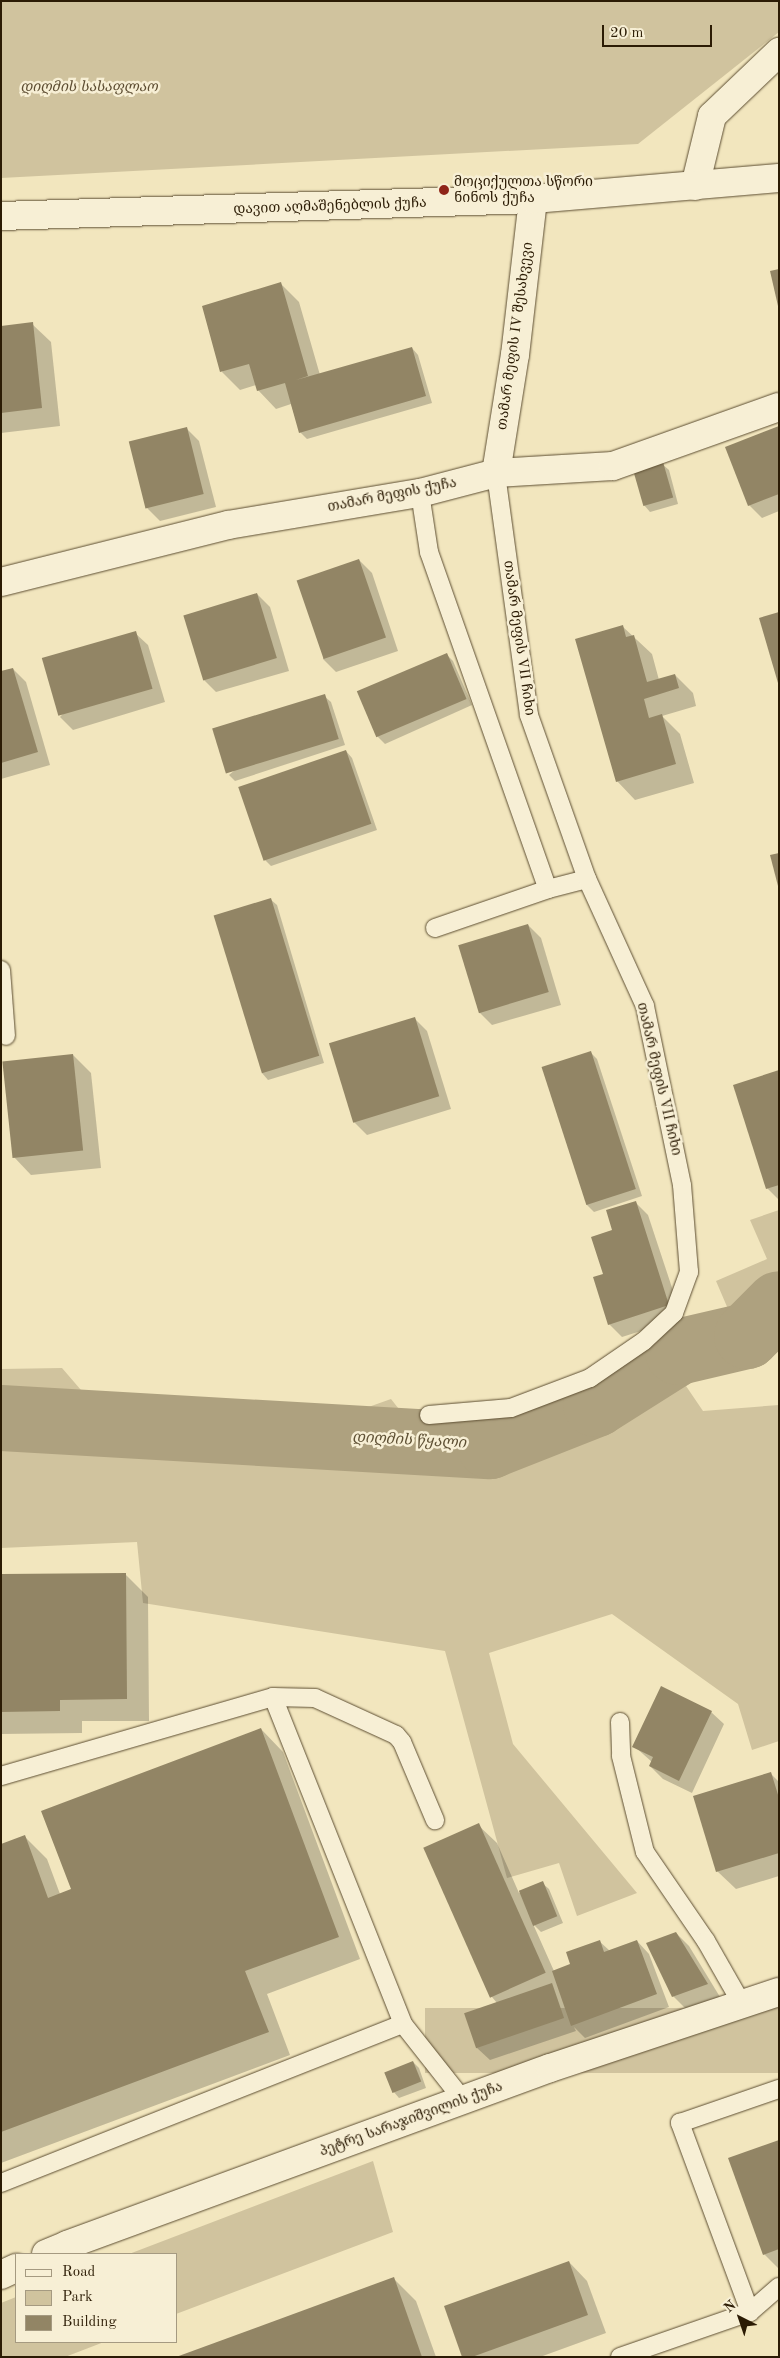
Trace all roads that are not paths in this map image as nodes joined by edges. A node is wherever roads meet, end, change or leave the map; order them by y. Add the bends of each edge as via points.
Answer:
1 (779, 52) edge
2 (779, 178) edge
3 (695, 186) junction
4 (533, 199) junction
5 (1, 216) edge
6 (779, 407) edge
7 (496, 473) junction
8 (420, 493) junction
9 (1, 582) edge
10 (588, 879) junction
11 (548, 889) junction
12 (436, 928) dead end
13 (1, 970) edge
14 (6, 1036) dead end
15 (429, 1416) dead end
16 (273, 1697) junction
17 (620, 1722) dead end
18 (1, 1776) edge
19 (435, 1820) dead end
20 (779, 1992) edge
21 (742, 2004) junction
22 (403, 2024) junction
23 (779, 2089) edge
24 (464, 2100) junction
25 (1, 2183) edge
26 (48, 2253) edge
27 (15, 2268) edge
28 (1, 2275) edge
29 (779, 2286) edge
30 (750, 2312) junction
31 (620, 2357) edge

1 - 3 street via 712,116
2 - 3 street, დავით აღმაშენებლის ქუჩა
3 - 4 street, დავით აღმაშენებლის ქუჩა
4 - 5 street, დავით აღმაშენებლის ქუჩა
4 - 7 street, თამარ მეფის IV შესახვევი via 515,355
6 - 7 street, თამარ მეფის ქუჩა via 613,466
7 - 8 street, თამარ მეფის ქუჩა
7 - 10 lane, თამარ მეფის VII ჩიხი via 529,715
8 - 9 street, თამარ მეფის ქუჩა via 228,525
8 - 11 lane via 429,552
10 - 11 lane
10 - 15 lane, თამარ მეფის VII ჩიხი via 645,1006 682,1185 689,1272 674,1313 644,1341 590,1378 511,1408
11 - 12 lane
13 - 14 lane
16 - 18 lane
16 - 19 lane via 315,1698 396,1735 402,1742
16 - 22 lane
17 - 21 lane via 621,1756 645,1852 706,1941
20 - 21 street, პეტრე სარაჯიშვილის ქუჩა
21 - 24 street, პეტრე სარაჯიშვილის ქუჩა
22 - 24 lane
22 - 25 lane
23 - 30 lane via 680,2124
24 - 26 street, პეტრე სარაჯიშვილის ქუჩა
27 - 28 street
29 - 30 lane
30 - 31 lane

